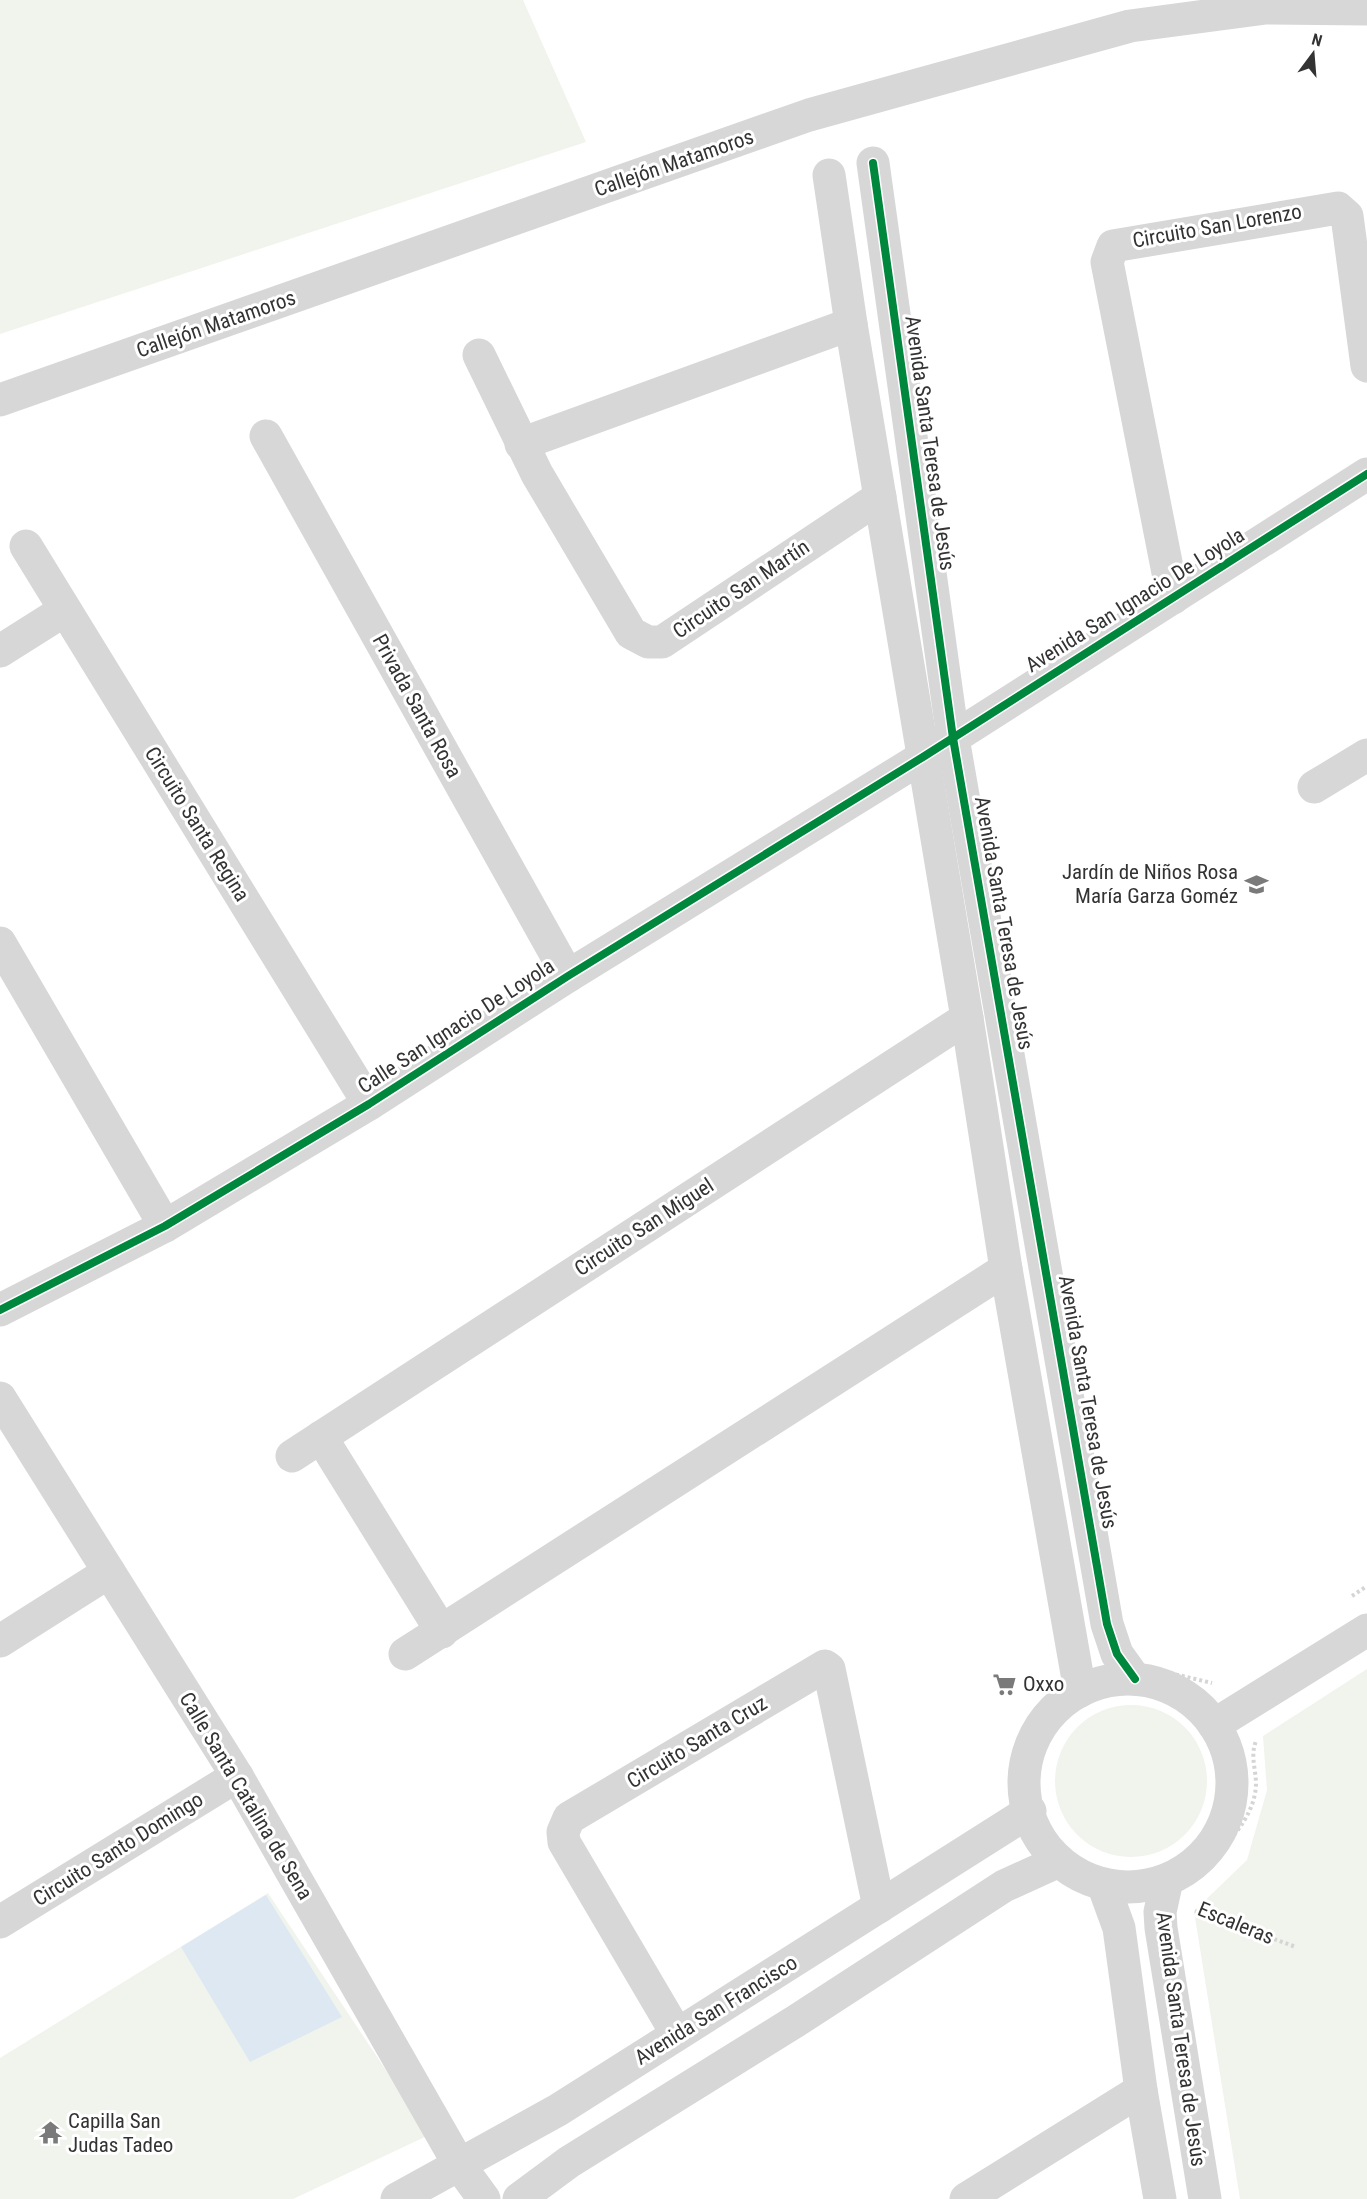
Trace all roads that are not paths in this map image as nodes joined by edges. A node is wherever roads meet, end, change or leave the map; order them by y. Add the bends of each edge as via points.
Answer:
1 (1266, 4) edge
2 (1195, 9) edge
3 (1367, 9) edge
4 (873, 163) dead end
5 (829, 175) dead end
6 (851, 324) junction
7 (479, 355) dead end
8 (1367, 366) edge
9 (0, 399) edge
10 (266, 436) dead end
11 (521, 444) junction
12 (1367, 474) edge
13 (880, 496) junction
14 (26, 546) dead end
15 (1173, 598) junction
16 (65, 610) junction
17 (0, 651) edge
18 (953, 738) junction
19 (1367, 755) edge
20 (922, 757) junction
21 (1314, 787) dead end
22 (0, 943) edge
23 (568, 976) junction
24 (967, 1018) junction
25 (369, 1104) junction
26 (1024, 1145) junction
27 (988, 1151) junction
28 (165, 1226) junction
29 (1006, 1269) junction
30 (0, 1310) edge
31 (0, 1398) edge
32 (1074, 1431) junction
33 (321, 1437) junction
34 (1037, 1439) junction
35 (292, 1456) dead end
36 (109, 1572) junction
37 (1367, 1630) edge
38 (442, 1632) junction
39 (0, 1641) edge
40 (405, 1654) dead end
41 (1148, 1673) junction
42 (1080, 1691) junction
43 (1214, 1725) junction
44 (237, 1776) junction
45 (1030, 1812) junction
46 (1059, 1861) junction
47 (1103, 1884) junction
48 (1184, 1884) junction
49 (879, 1907) junction
50 (0, 1922) edge
51 (767, 1977) junction
52 (796, 2021) junction
53 (677, 2034) junction
54 (1141, 2090) junction
55 (460, 2166) junction
56 (1194, 2196) edge
57 (397, 2199) edge
58 (484, 2199) edge
59 (519, 2199) edge
60 (966, 2199) edge
61 (1160, 2199) edge

1 - 2 street, Callejón Matamoros
1 - 3 street, Callejón Matamoros
2 - 9 street, Callejón Matamoros via 809,115
4 - 18 street, Avenida Santa Teresa de Jesús
5 - 6 street
6 - 11 street
6 - 13 street
7 - 11 street, Circuito San Martín
8 - 15 street, Circuito San Lorenzo via 1347,216 1338,208 1113,246 1107,262
10 - 23 street, Privada Santa Rosa
11 - 13 street, Circuito San Martín via 631,633 648,642 662,642
12 - 15 street, Avenida San Ignacio De Loyola
13 - 20 street
14 - 16 street, Circuito Santa Regina
15 - 18 street, Avenida San Ignacio De Loyola
16 - 17 street
16 - 25 street, Circuito Santa Regina
18 - 20 street, Avenida San Ignacio De Loyola
18 - 26 street, Avenida Santa Teresa de Jesús
19 - 21 street
20 - 23 street, Calle San Ignacio De Loyola
20 - 24 street
22 - 28 street
23 - 25 street, Calle San Ignacio De Loyola
24 - 27 street
24 - 33 street, Circuito San Miguel
25 - 28 street, Calle San Ignacio De Loyola
26 - 27 street
26 - 32 street, Avenida Santa Teresa de Jesús
27 - 29 street
28 - 30 street, Calle San Ignacio De Loyola
29 - 34 street
29 - 38 street
31 - 36 street, Calle Santa Catalina de Sena
32 - 34 street
32 - 41 street, Avenida Santa Teresa de Jesús via 1107,1624 1117,1654
33 - 35 street, Circuito San Miguel
33 - 38 street
34 - 42 street
36 - 39 street
36 - 44 street, Calle Santa Catalina de Sena
37 - 43 street
38 - 40 street
41 - 42 street
41 - 43 street via 1196,1704
42 - 45 street via 1055,1709 1036,1733 1026,1761 1024,1791
43 - 48 street via 1231,1768 1228,1814 1219,1835 1188,1869
44 - 50 street, Circuito Santo Domingo
44 - 55 street, Calle Santa Catalina de Sena
45 - 46 street via 1043,1842
45 - 49 street, Avenida San Francisco
46 - 47 street via 1079,1875
46 - 52 street via 1004,1886
47 - 48 street
47 - 54 street, Avenida Santa Teresa de Jesús via 1119,1928
48 - 56 street, Avenida Santa Teresa de Jesús via 1160,1912
49 - 51 street, Avenida San Francisco
49 - 53 street, Circuito Santa Cruz via 830,1669 825,1666 569,1818 565,1824 564,1842
51 - 52 street
51 - 53 street, Avenida San Francisco
52 - 59 street via 568,2162
53 - 55 street, Avenida San Francisco via 558,2110
54 - 60 street
54 - 61 street, Avenida Santa Teresa de Jesús
55 - 57 street, Avenida San Francisco
55 - 58 street, Calle Santa Catalina de Sena

